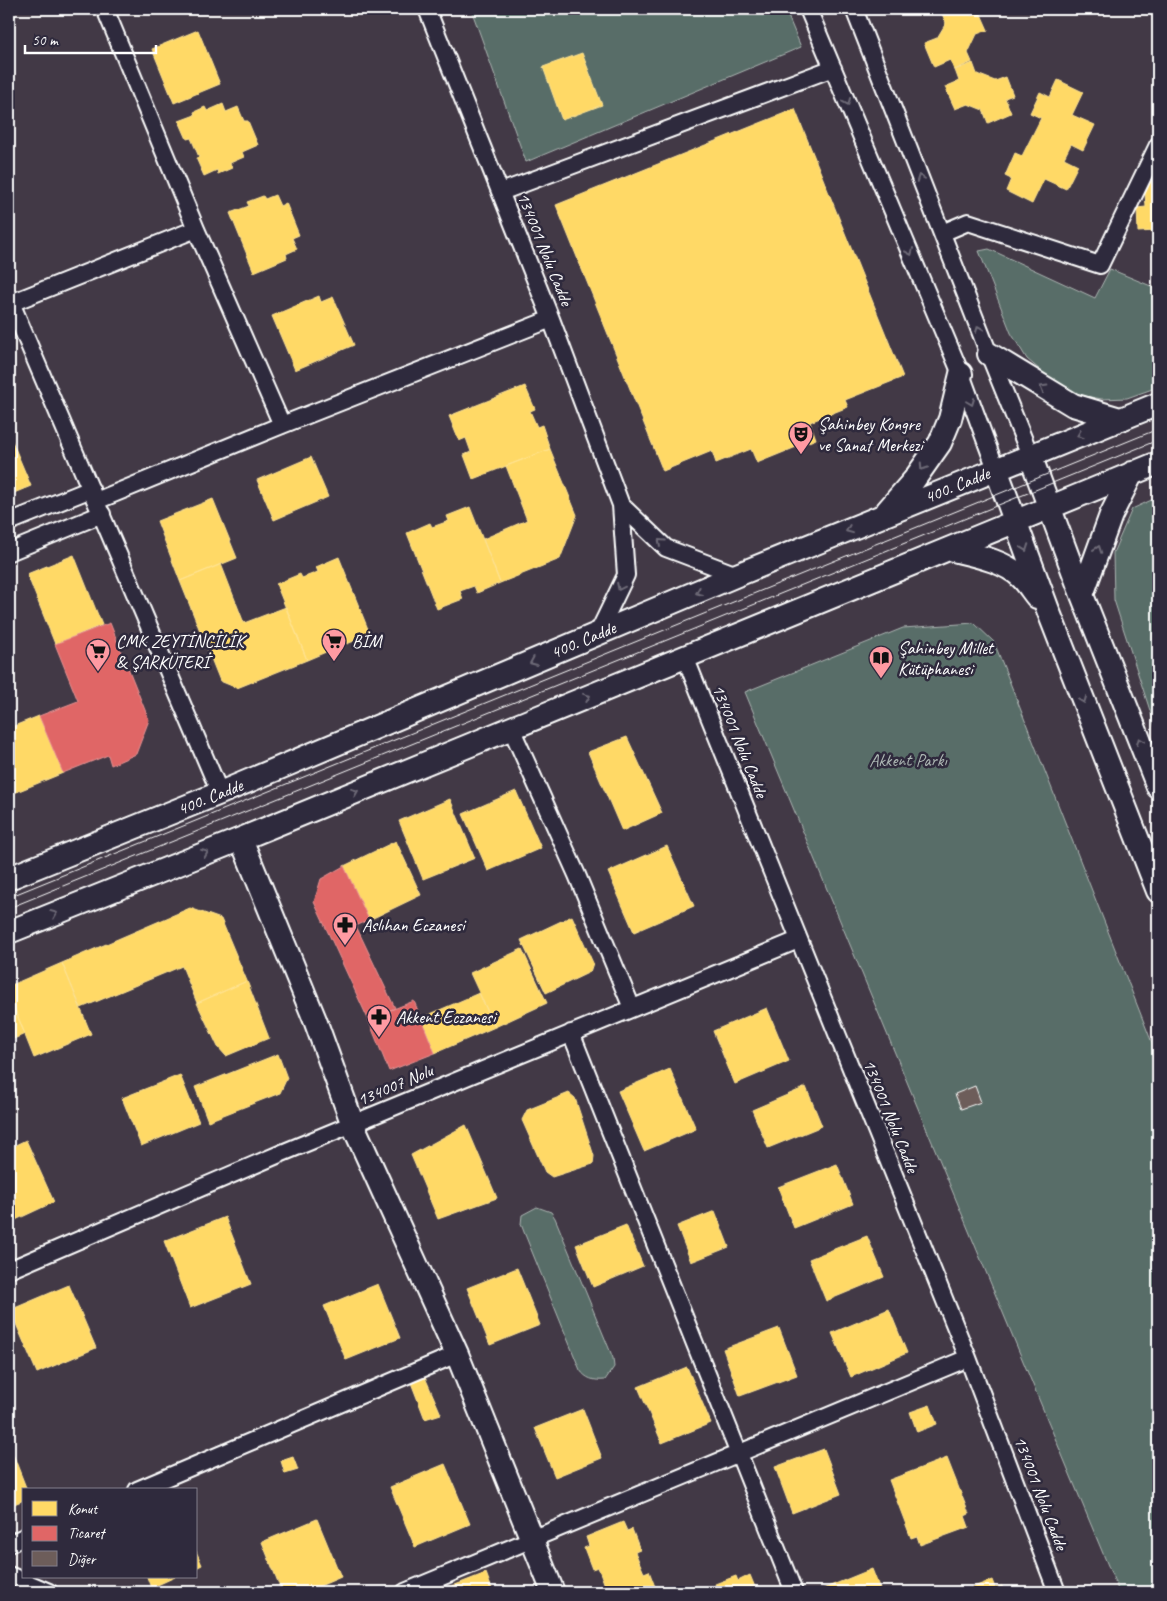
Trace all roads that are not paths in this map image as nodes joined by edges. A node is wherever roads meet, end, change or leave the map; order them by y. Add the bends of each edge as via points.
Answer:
1 (105, 9) edge
2 (427, 9) edge
3 (808, 9) edge
4 (854, 9) edge
5 (833, 68) junction
6 (1158, 145) edge
7 (501, 192) junction
8 (196, 229) junction
9 (942, 233) junction
10 (10, 300) edge
11 (552, 319) junction
12 (989, 354) junction
13 (961, 374) junction
14 (1158, 404) edge
15 (1120, 419) junction
16 (282, 425) junction
17 (1030, 455) junction
18 (1158, 463) edge
19 (996, 469) junction
20 (1132, 473) junction
21 (96, 501) junction
22 (621, 505) junction
23 (1050, 507) junction
24 (883, 516) junction
25 (9, 522) edge
26 (1015, 522) junction
27 (949, 549) junction
28 (9, 552) edge
29 (737, 575) junction
30 (1082, 596) junction
31 (1048, 610) junction
32 (598, 635) junction
33 (685, 657) junction
34 (511, 728) junction
35 (1158, 787) edge
36 (220, 793) junction
37 (241, 839) junction
38 (9, 878) edge
39 (1158, 891) edge
40 (9, 932) edge
41 (798, 940) junction
42 (632, 1008) junction
43 (571, 1033) junction
44 (353, 1125) junction
45 (9, 1270) edge
46 (457, 1354) junction
47 (968, 1358) junction
48 (738, 1454) junction
49 (142, 1488) edge
50 (532, 1538) junction
51 (22, 1539) edge
52 (9, 1544) edge
53 (9, 1575) edge
54 (49, 1592) edge
55 (405, 1592) edge
56 (552, 1592) edge
57 (794, 1592) edge
58 (1058, 1592) edge

1 - 8 street
2 - 7 street, 134001 Nolu Cadde
3 - 5 street
9 -> 4 street
5 - 7 street
5 -> 13 street
6 - 9 street via 1100,265 968,222
7 - 11 street, 134001 Nolu Cadde
8 - 10 street
8 - 16 street
12 -> 9 street
10 - 21 street
11 - 16 street
11 - 22 street, 134001 Nolu Cadde
15 -> 12 main road via 1073,405
12 - 17 street
13 -> 19 street
13 -> 24 main road via 950,419 940,443
14 - 15 main road, 400. Cadde
15 -> 17 main road, 400. Cadde
16 - 21 street
17 - 19 main road, 400. Cadde
17 - 23 main road
18 - 20 main road
19 - 24 main road, 400. Cadde
19 - 26 main road
20 - 23 main road
30 -> 20 main road via 1111,515
21 - 25 street
21 - 28 street
21 - 36 street
29 -> 22 street, 134001 Nolu Cadde via 666,548
22 -> 32 street, 134001 Nolu Cadde via 626,575
23 - 26 main road
23 - 30 main road
24 -> 29 main road, 400. Cadde
26 - 27 main road
26 -> 31 main road
27 - 31 main road via 996,562 1011,570 1021,577
27 - 33 main road
29 -> 32 main road, 400. Cadde
35 -> 30 main road
31 -> 39 main road
32 -> 36 main road, 400. Cadde
34 -> 33 main road
33 - 41 street, 134001 Nolu Cadde
37 -> 34 main road
34 - 42 street
36 - 38 main road, 400. Cadde
40 -> 37 main road
37 - 44 main road via 315,1020
41 - 42 street, 134007 Nolu
41 - 47 street, 134001 Nolu Cadde
42 - 43 street, 134007 Nolu
43 - 44 street, 134007 Nolu
43 - 48 street
44 - 45 street, 134007 Nolu
44 - 46 main road
46 - 49 street
46 - 50 main road
47 - 48 street
47 - 58 street, 134001 Nolu Cadde
48 - 50 street
48 - 57 street
50 - 55 street
50 - 56 main road
51 - 52 street
53 - 54 street

